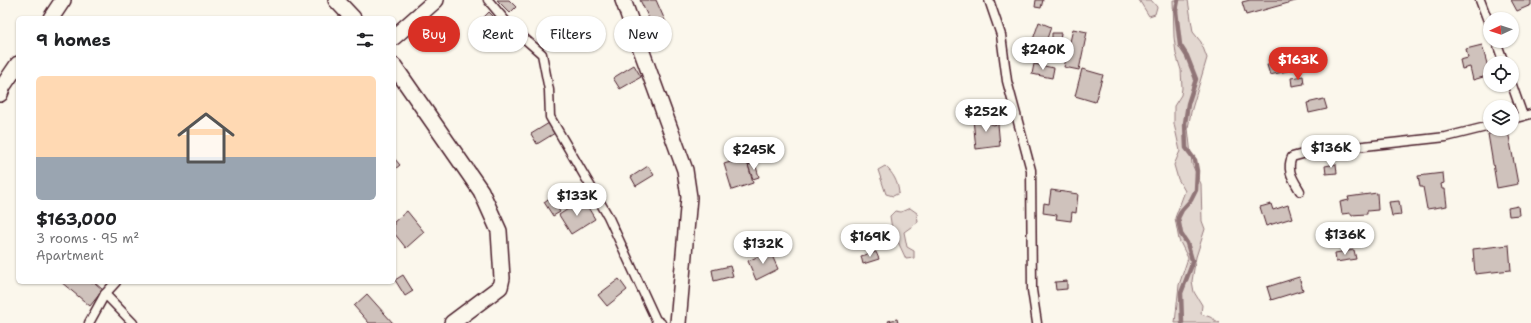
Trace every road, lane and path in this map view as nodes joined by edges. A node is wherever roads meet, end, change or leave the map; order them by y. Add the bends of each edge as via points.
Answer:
1 (63, 0) edge
2 (336, 0) edge
3 (436, 0) edge
4 (488, 0) edge
5 (623, 0) edge
6 (989, 0) edge
7 (1480, 0) edge
8 (1485, 12) edge
9 (52, 16) edge
10 (351, 16) edge
11 (396, 35) edge
12 (16, 67) edge
13 (396, 69) edge
14 (1, 88) edge
15 (1516, 92) edge
16 (1527, 115) edge
17 (1483, 128) edge
18 (1300, 191) dead end
19 (114, 284) edge
20 (105, 294) junction
21 (89, 323) edge
22 (133, 323) edge
23 (452, 323) edge
24 (660, 323) edge
25 (678, 323) edge
26 (1037, 323) edge

1 - 9 street
2 - 10 street
3 - 11 street
4 - 24 lane via 510,25 542,54 549,90 550,117 608,216 656,320
5 - 25 street via 685,170 689,197
6 - 26 lane via 1001,35 1007,80 1031,170 1032,290
7 - 8 lane
12 - 14 street
13 - 23 street via 481,191 499,231 502,278 500,287
15 - 16 lane
17 - 18 lane via 1446,137 1310,152 1292,157 1289,163 1290,173
19 - 20 lane
20 - 21 lane
20 - 22 lane

